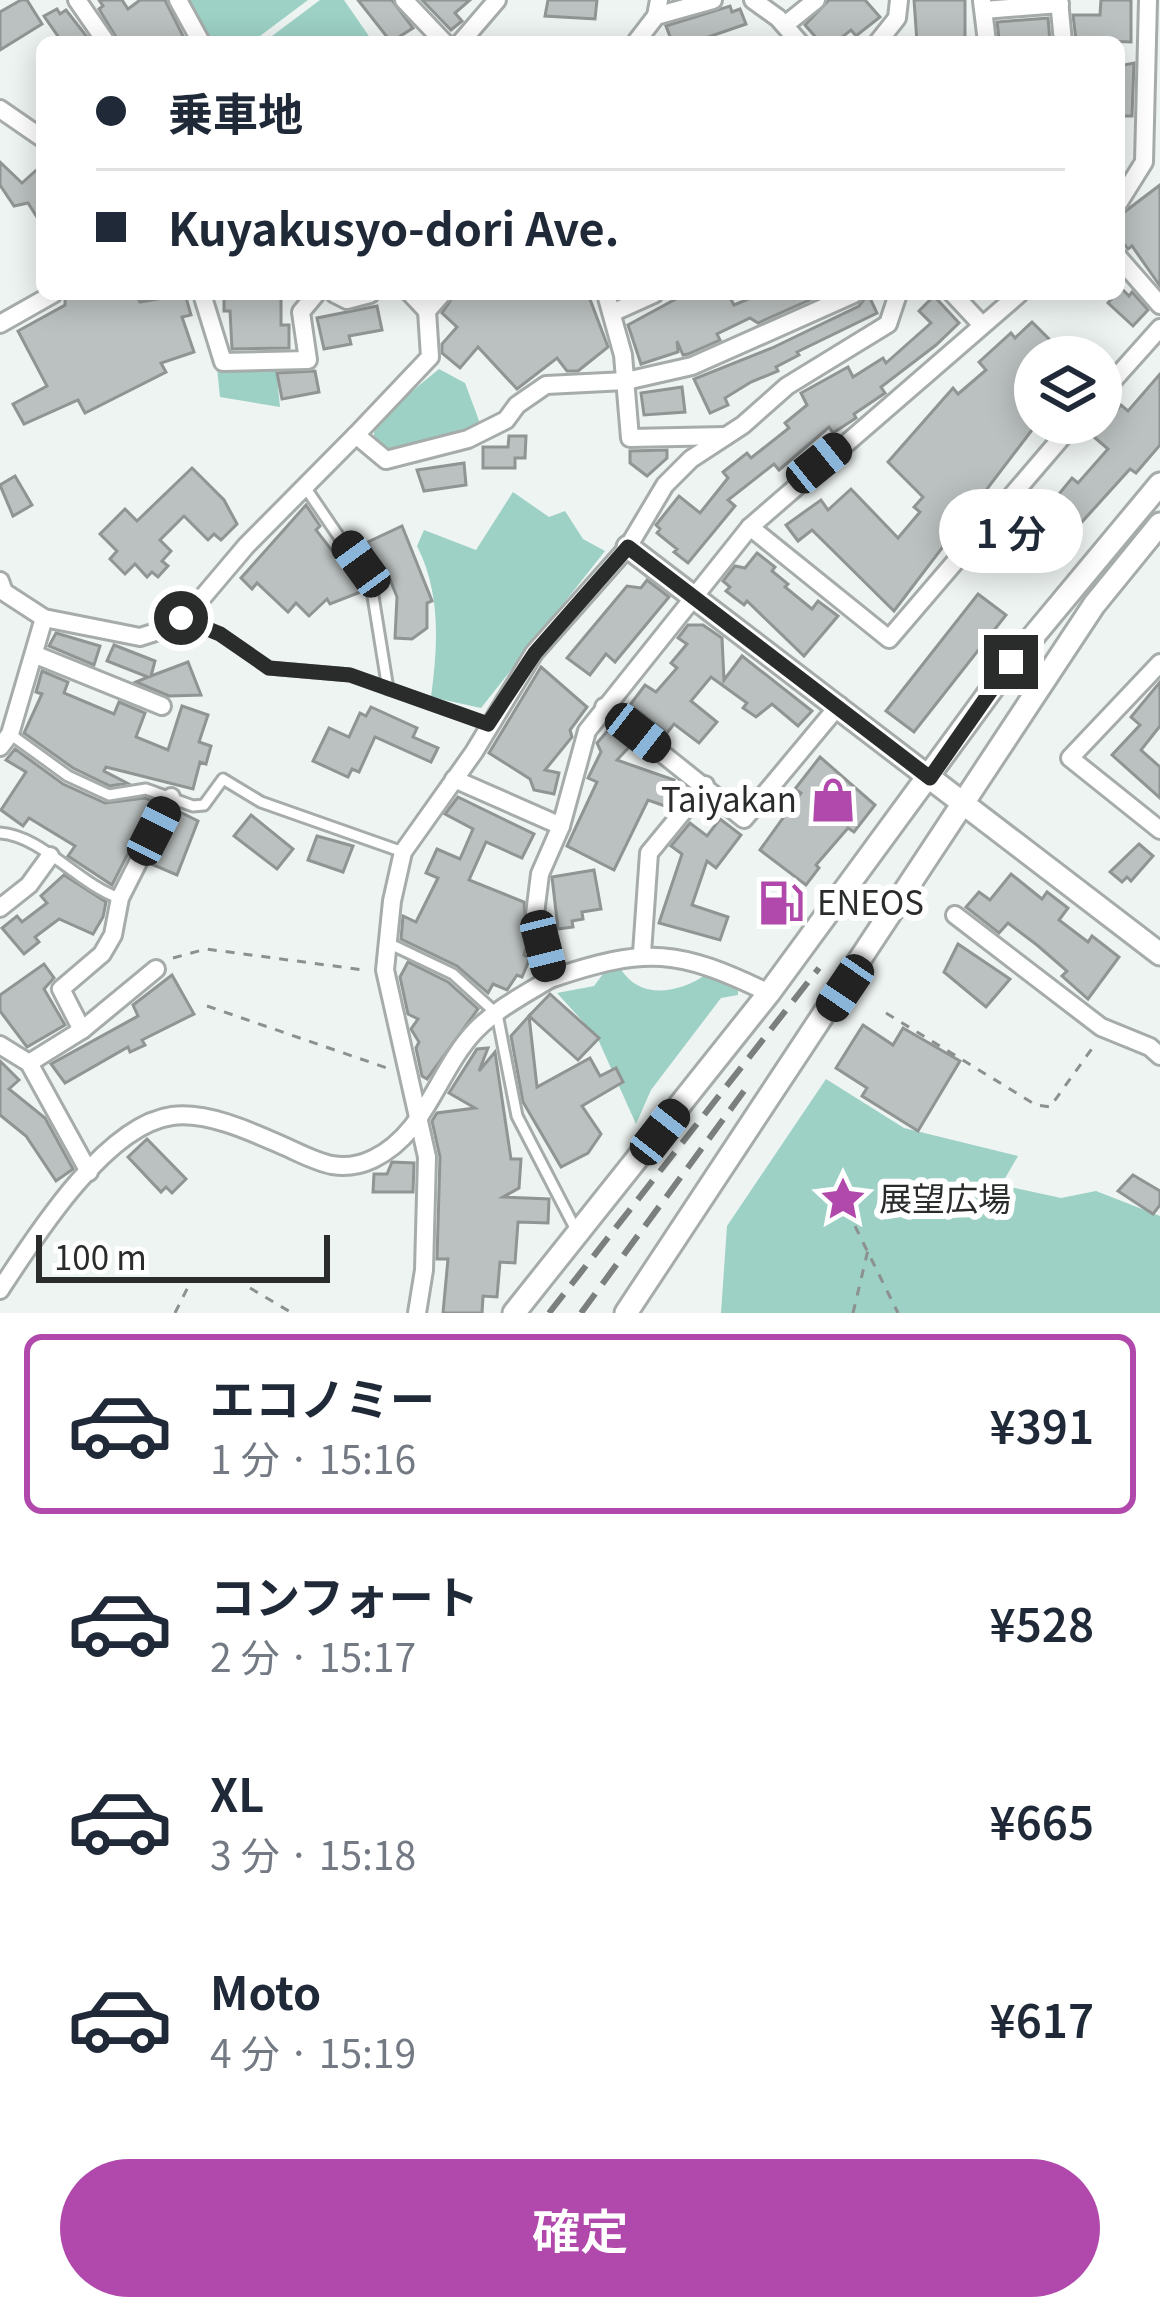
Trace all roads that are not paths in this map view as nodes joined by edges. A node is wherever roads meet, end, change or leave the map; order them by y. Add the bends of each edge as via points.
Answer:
1 (77, 0) edge
2 (178, 0) edge
3 (404, 0) edge
4 (496, 0) edge
5 (713, 0) edge
6 (753, 0) edge
7 (816, 0) edge
8 (899, 0) edge
9 (1148, 0) edge
10 (1059, 2) edge
11 (983, 5) edge
12 (657, 8) edge
13 (785, 25) junction
14 (102, 36) edge
15 (198, 36) edge
16 (438, 36) edge
17 (466, 36) edge
18 (640, 36) edge
19 (794, 36) edge
20 (888, 36) edge
21 (987, 36) edge
22 (1062, 36) edge
23 (1154, 98) edge
24 (0, 109) edge
25 (36, 134) edge
26 (1125, 192) edge
27 (1125, 265) edge
28 (42, 300) edge
29 (204, 300) edge
30 (311, 300) edge
31 (418, 300) edge
32 (436, 300) edge
33 (609, 300) edge
34 (641, 300) edge
35 (840, 300) edge
36 (896, 300) edge
37 (958, 300) edge
38 (1012, 300) edge
39 (1160, 305) edge
40 (427, 310) junction
41 (614, 313) junction
42 (0, 324) edge
43 (982, 326) junction
44 (1160, 328) edge
45 (1122, 371) edge
46 (626, 381) junction
47 (356, 435) junction
48 (726, 436) junction
49 (1056, 444) edge
50 (1160, 484) edge
51 (305, 487) junction
52 (1160, 524) edge
53 (749, 527) junction
54 (628, 547) junction
55 (0, 580) edge
56 (693, 595) junction
57 (44, 618) junction
58 (181, 618) junction
59 (36, 655) junction
60 (1159, 665) edge
61 (388, 689) junction
62 (839, 705) junction
63 (162, 706) dead end
64 (604, 707) junction
65 (488, 724) junction
66 (5, 740) edge
67 (930, 778) junction
68 (454, 779) junction
69 (705, 785) junction
70 (171, 797) junction
71 (963, 806) junction
72 (561, 826) junction
73 (1160, 830) edge
74 (0, 833) edge
75 (403, 852) junction
76 (50, 856) junction
77 (120, 898) junction
78 (0, 908) edge
79 (955, 915) dead end
80 (386, 942) junction
81 (642, 953) junction
82 (1160, 954) edge
83 (157, 969) road end
84 (550, 979) junction
85 (769, 994) junction
86 (497, 1014) junction
87 (82, 1030) junction
88 (0, 1045) edge
89 (1160, 1056) edge
90 (29, 1063) junction
91 (418, 1121) junction
92 (89, 1172) junction
93 (579, 1235) junction
94 (0, 1290) edge
95 (418, 1313) edge
96 (514, 1313) edge
97 (626, 1313) edge

1 - 14 street
2 - 15 street
3 - 16 street
4 - 17 street
5 - 12 street
6 - 13 street
7 - 13 street
8 - 20 street
9 - 23 street
10 - 11 street
10 - 22 street
11 - 21 street
12 - 18 street
13 - 19 street
23 - 26 street via 1144,162
24 - 25 street
27 - 39 street
28 - 42 street
29 - 30 street via 223,362 308,360 301,313
31 - 40 street
32 - 40 street
33 - 41 street
34 - 41 street
35 - 46 street via 692,366
36 - 48 street via 888,324 787,386
37 - 43 street
38 - 43 street
40 - 47 street via 430,357
41 - 46 street
43 - 53 street
44 - 45 street
46 - 47 street via 546,385 506,420 419,454 386,460
46 - 48 street via 629,438
47 - 51 street
48 - 54 street via 665,485
49 - 53 street via 890,638
50 - 67 street via 1011,662
51 - 58 street
51 - 61 lane via 371,584
52 - 71 street via 1094,605
53 - 56 street
54 - 56 street
54 - 65 street via 535,653
55 - 57 street via 4,592
56 - 62 street
56 - 64 street
57 - 58 street via 140,637
57 - 59 street
58 - 61 lane via 269,668 350,675
59 - 63 street
59 - 66 street
60 - 73 street via 1070,758
61 - 65 lane
62 - 67 street
62 - 69 street via 745,819
64 - 69 street
64 - 72 street via 587,731
65 - 68 street
66 - 70 lane via 110,795 146,789
67 - 71 street
67 - 85 street
68 - 72 street
68 - 75 street
69 - 81 street via 649,853
70 - 75 lane via 204,805 223,779 261,802
70 - 77 street
71 - 82 street
71 - 97 street
72 - 84 street via 540,874 535,914
74 - 76 lane via 19,835
75 - 80 street
76 - 77 lane
76 - 78 street
77 - 87 street via 102,954 61,989
79 - 89 street via 1105,1030
80 - 86 lane via 453,974
80 - 91 street
81 - 84 street
81 - 85 street via 708,964
83 - 87 street
84 - 86 street
85 - 93 street
86 - 91 street via 474,1032
86 - 93 lane via 518,1116
87 - 90 street
88 - 90 street
90 - 92 street
91 - 92 street via 393,1148 341,1168 238,1128 172,1116 144,1125
91 - 95 street via 427,1173
92 - 94 street
93 - 96 street

